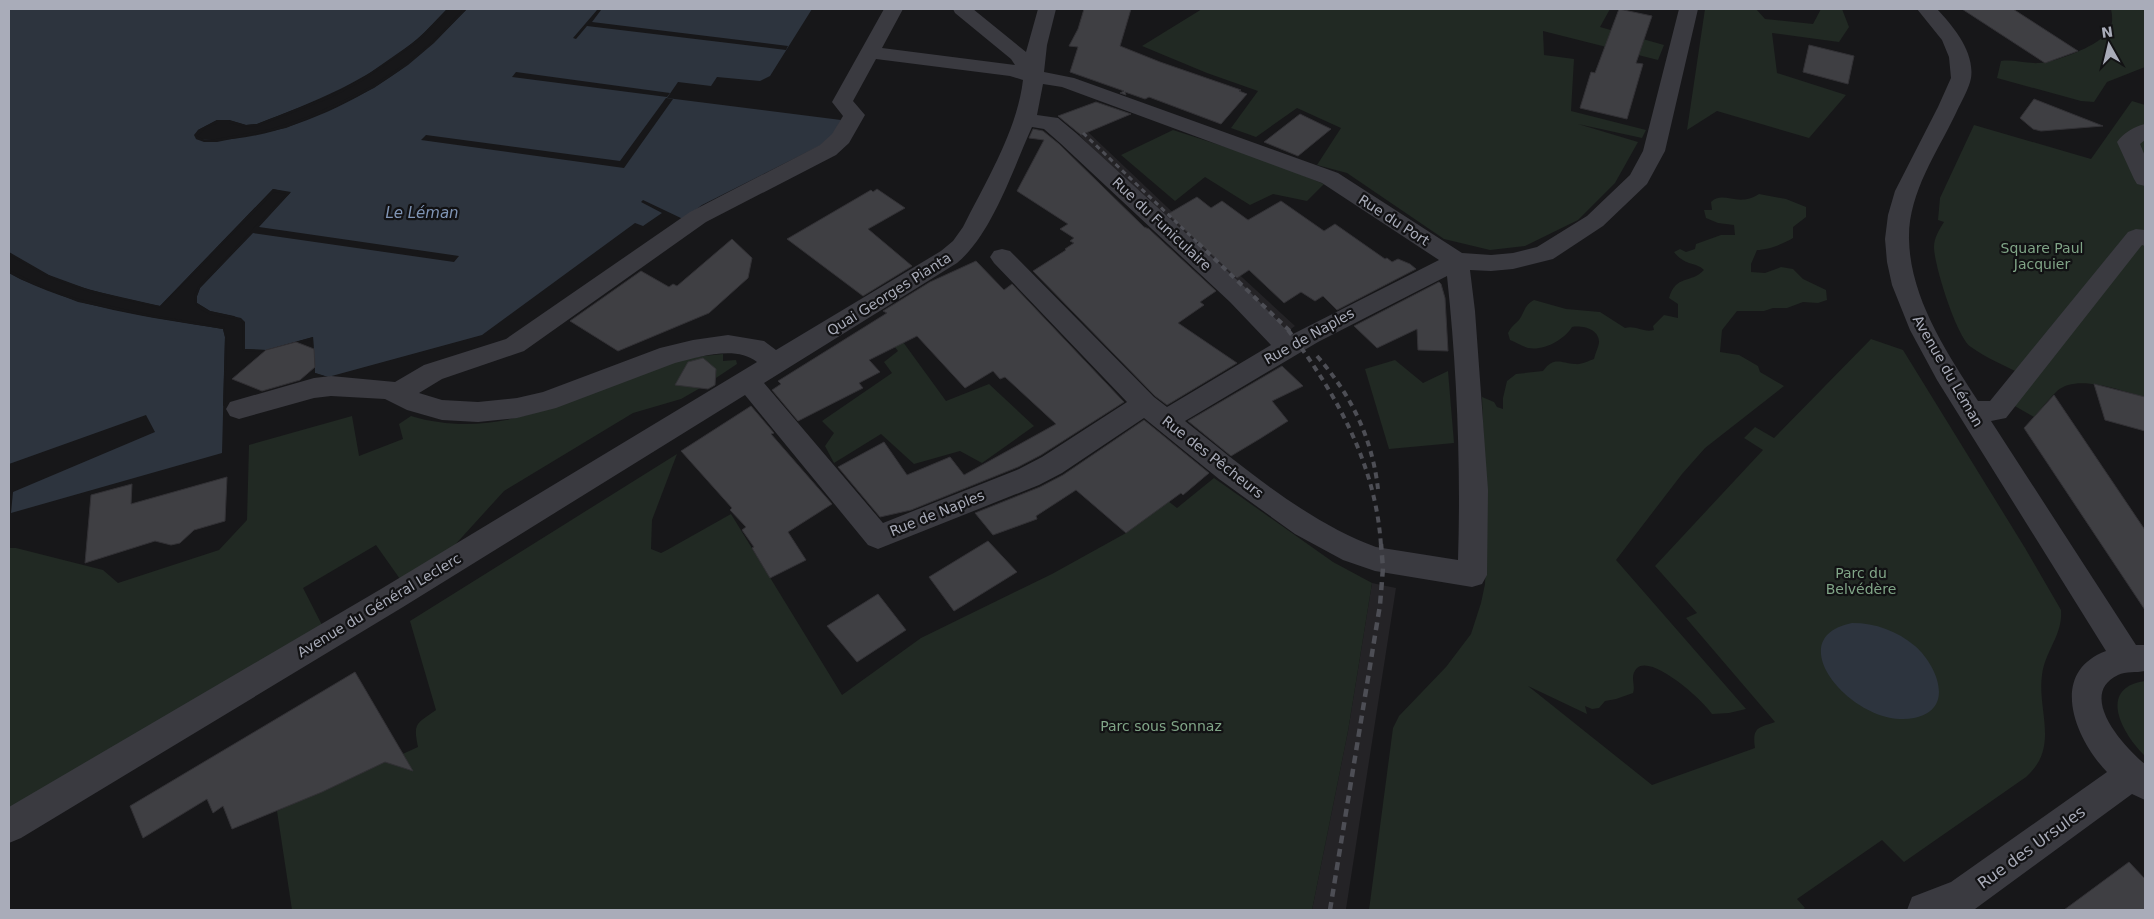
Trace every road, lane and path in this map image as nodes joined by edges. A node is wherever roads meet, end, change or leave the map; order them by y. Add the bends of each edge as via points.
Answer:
1 (893, 9) edge
2 (962, 9) edge
3 (1047, 9) edge
4 (1689, 9) edge
5 (1926, 9) edge
6 (869, 52) junction
7 (1034, 76) junction
8 (1025, 120) junction
9 (2145, 130) edge
10 (2145, 179) edge
11 (2136, 239) edge
12 (1002, 258) dead end
13 (1458, 261) junction
14 (1288, 347) junction
15 (776, 364) junction
16 (748, 381) junction
17 (398, 393) junction
18 (239, 409) dead end
19 (1155, 412) junction
20 (1970, 412) junction
21 (2136, 658) edge
22 (2138, 779) edge
23 (9, 826) edge
24 (1925, 910) edge

1 - 6 street
2 - 7 street via 1018,55
3 - 7 street, Quai Georges Pianta via 1037,45
4 - 13 street via 1654,151 1639,179 1627,193 1594,221 1538,256 1491,263
5 - 20 street, Avenue du Léman via 1954,44 1961,78 1906,193 1898,223 1898,254 1911,308
6 - 7 street, Rue du Port via 1011,70
6 - 17 street via 842,102 854,115 836,144 692,220 515,345 433,372
7 - 8 street, Quai Georges Pianta
7 - 13 street, Rue du Port via 1067,82 1330,178
8 - 14 street, Rue du Funiculaire via 1050,123 1068,138 1239,296
8 - 15 street, Quai Georges Pianta via 974,229 961,247 936,266
9 - 10 street via 2128,142
11 - 20 street via 1997,412
12 - 19 street, Rue des Pêcheurs
13 - 14 street, Rue de Naples
13 - 19 street, Rue des Pêcheurs via 1464,311 1474,490 1472,575 1391,563 1354,551 1305,526 1229,472
14 - 19 street, Rue de Naples via 1223,384
15 - 16 street, Quai Georges Pianta
15 - 17 street via 755,346 711,346 645,363 548,401 500,410 460,411 428,407
16 - 19 street, Rue de Naples via 878,537 1030,477
16 - 23 street, Avenue du Général Leclerc
17 - 18 street via 378,388 323,386
20 - 21 street, Avenue du Léman
21 - 22 street via 2115,660 2097,670 2091,678 2086,698 2098,735 2118,761
22 - 24 street, Rue des Ursules via 1962,896

